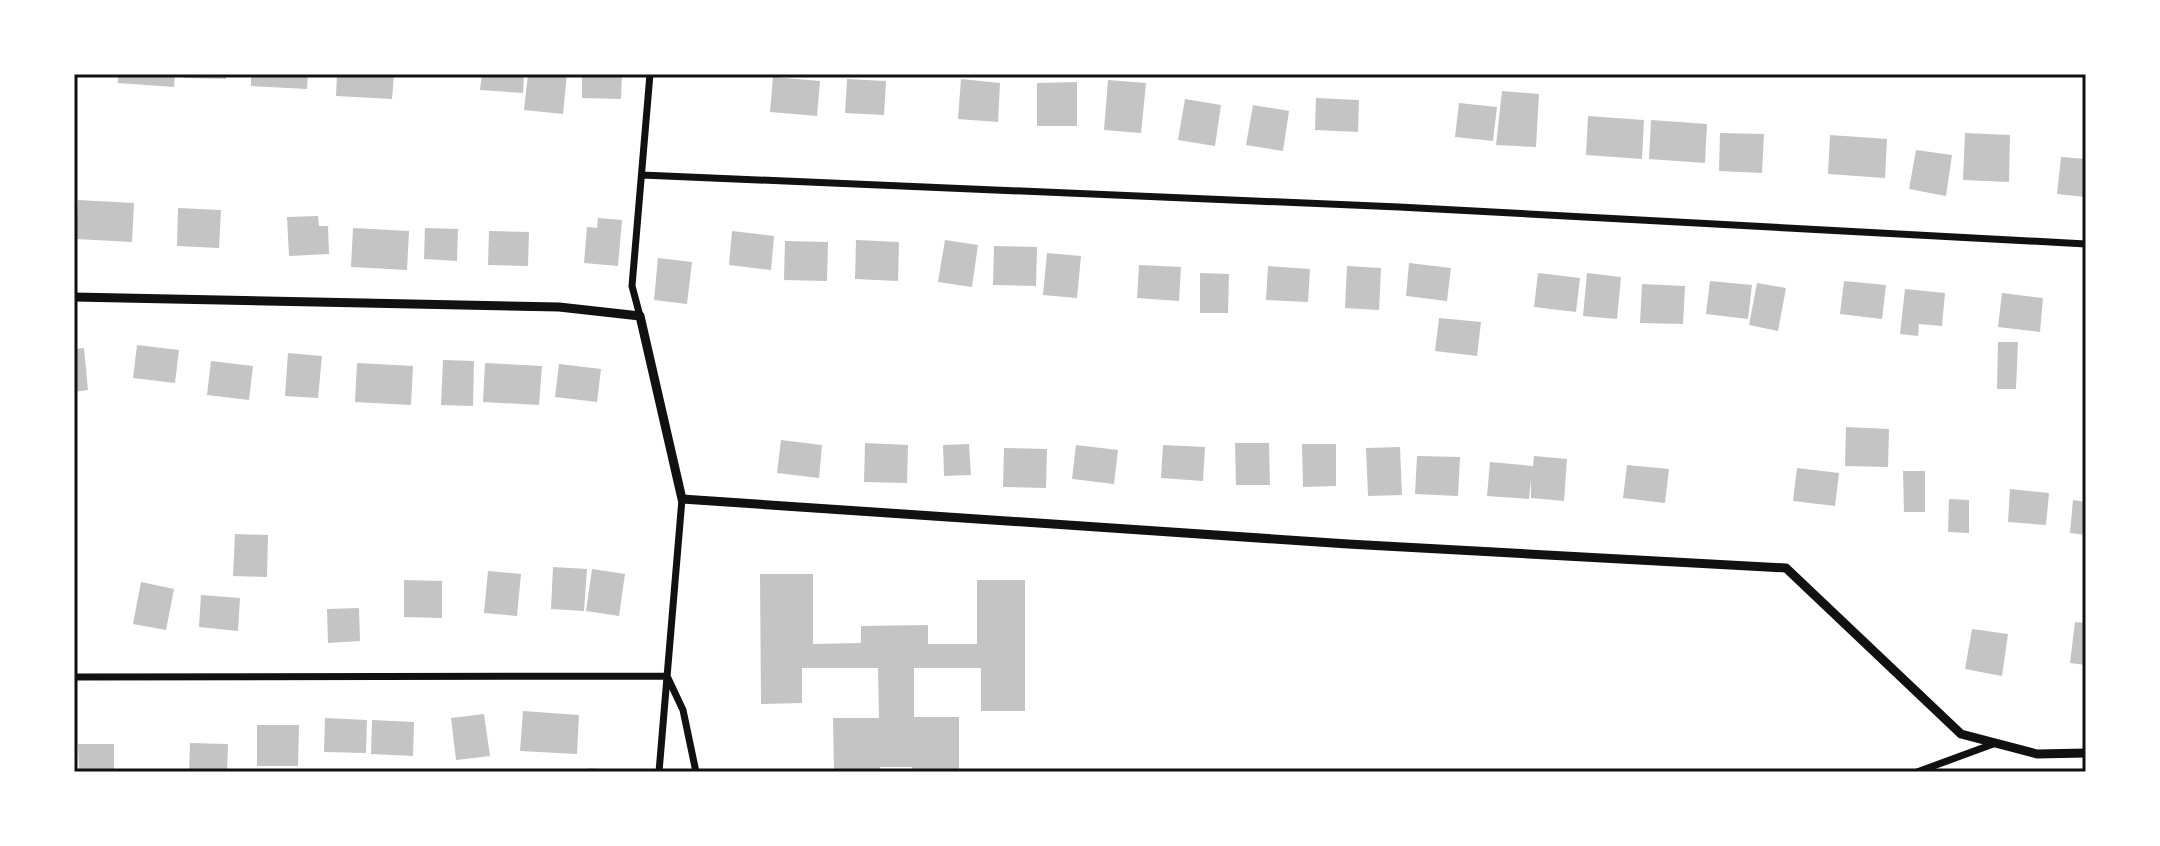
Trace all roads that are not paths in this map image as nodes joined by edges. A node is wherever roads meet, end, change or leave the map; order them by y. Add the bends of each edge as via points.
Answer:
1 (650, 74) edge
2 (642, 175) junction
3 (2086, 244) edge
4 (74, 297) edge
5 (640, 316) junction
6 (682, 499) junction
7 (667, 676) junction
8 (74, 677) edge
9 (1996, 743) junction
10 (2086, 753) edge
11 (659, 772) edge
12 (696, 772) edge
13 (1917, 772) edge

1 - 2 street
2 - 3 street via 1383,206
2 - 5 street via 632,286
4 - 5 street via 559,307
5 - 6 street
6 - 7 street
6 - 9 street via 1786,568 1961,734
7 - 8 street
7 - 11 street
7 - 12 street via 683,710
9 - 10 street via 2037,754
9 - 13 street

